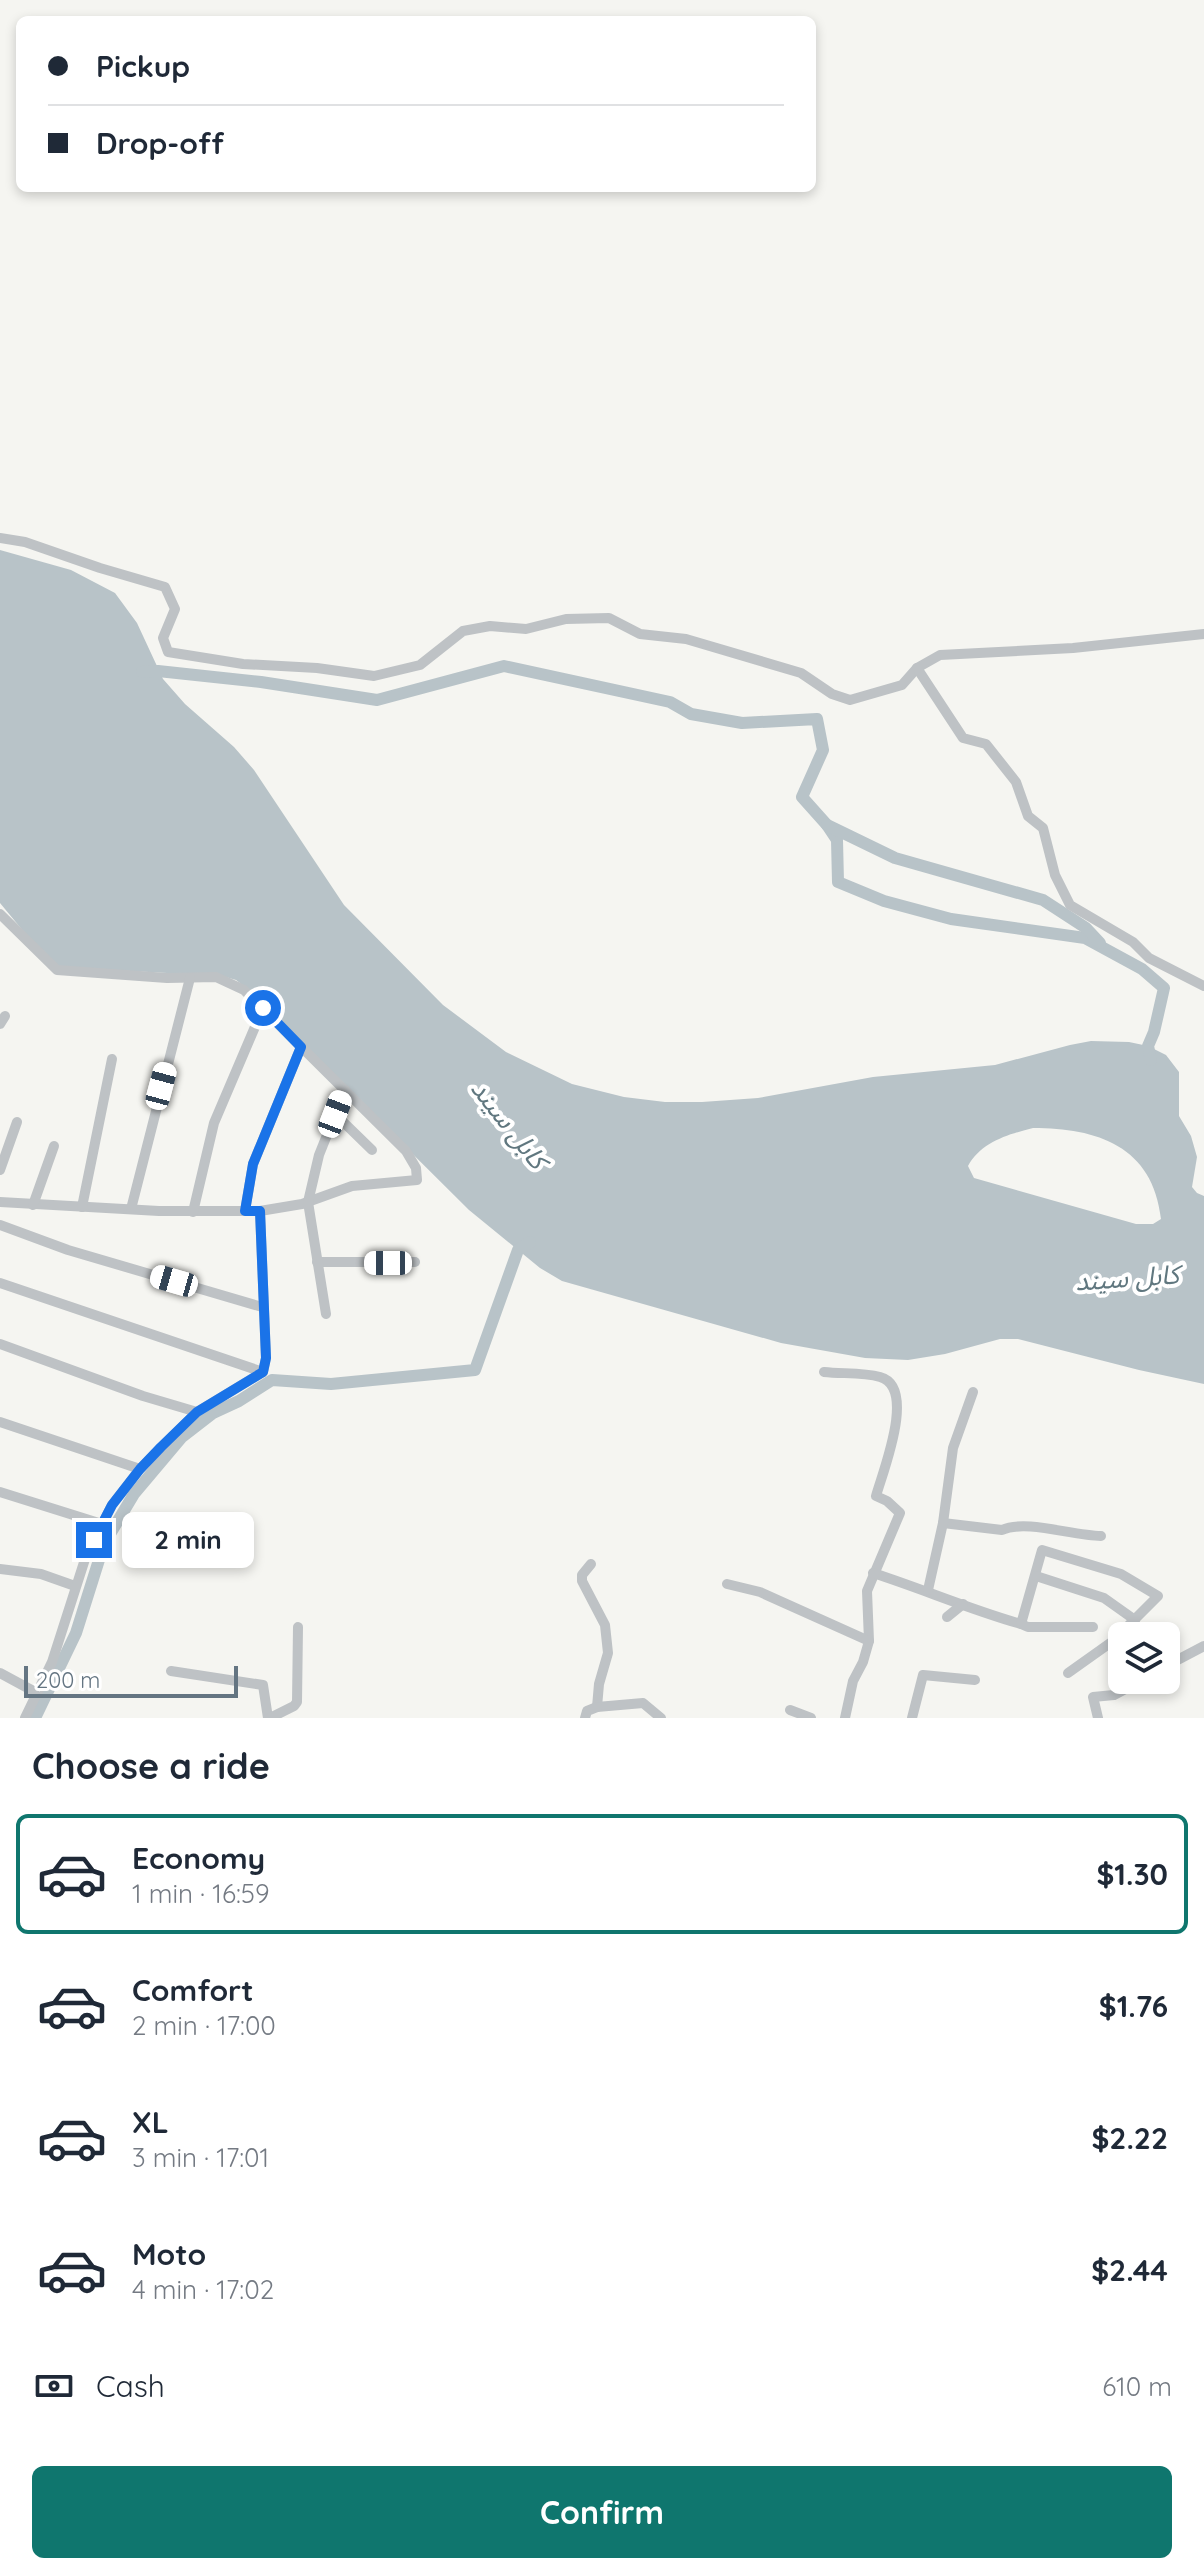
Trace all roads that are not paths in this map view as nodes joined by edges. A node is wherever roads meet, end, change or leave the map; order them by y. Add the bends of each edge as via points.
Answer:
1 (0, 538) edge
2 (1204, 634) edge
3 (917, 668) junction
4 (0, 915) edge
5 (190, 978) junction
6 (1204, 986) edge
7 (263, 1008) junction
8 (301, 1047) junction
9 (112, 1059) dead end
10 (345, 1090) junction
11 (335, 1114) junction
12 (17, 1122) dead end
13 (54, 1146) dead end
14 (372, 1150) dead end
15 (0, 1170) edge
16 (0, 1202) edge
17 (308, 1202) junction
18 (33, 1205) junction
19 (82, 1207) junction
20 (131, 1209) junction
21 (245, 1211) junction
22 (260, 1211) junction
23 (193, 1212) junction
24 (0, 1225) edge
25 (317, 1262) junction
26 (415, 1262) dead end
27 (0, 1283) edge
28 (262, 1307) junction
29 (326, 1314) dead end
30 (0, 1344) edge
31 (263, 1372) junction
32 (824, 1372) dead end
33 (973, 1392) dead end
34 (197, 1412) junction
35 (0, 1422) edge
36 (140, 1469) junction
37 (0, 1492) edge
38 (943, 1523) junction
39 (102, 1524) junction
40 (1101, 1536) dead end
41 (591, 1564) dead end
42 (0, 1569) edge
43 (873, 1573) junction
44 (1036, 1576) junction
45 (727, 1584) dead end
46 (75, 1586) junction
47 (928, 1590) junction
48 (963, 1604) junction
49 (947, 1617) dead end
50 (1135, 1620) junction
51 (1021, 1624) junction
52 (298, 1627) dead end
53 (1093, 1627) dead end
54 (869, 1641) junction
55 (1204, 1646) edge
56 (1180, 1659) edge
57 (171, 1671) dead end
58 (0, 1673) edge
59 (1068, 1673) dead end
60 (975, 1680) dead end
61 (37, 1693) junction
62 (1116, 1694) edge
63 (597, 1707) junction
64 (790, 1710) dead end
65 (25, 1718) edge
66 (269, 1718) edge
67 (585, 1718) edge
68 (661, 1718) edge
69 (811, 1718) edge
70 (845, 1718) edge
71 (912, 1718) edge
72 (1098, 1718) edge

1 - 3 street via 165,587 175,609 163,638 168,652 243,664 374,676 420,665 463,631 609,618 640,634 686,639 801,673 850,700 902,685
2 - 3 street via 940,655
3 - 6 street via 963,738 986,744 1016,782 1028,816 1043,828 1055,875 1070,905 1133,942 1149,958
4 - 5 street via 57,970
5 - 7 street via 216,977 244,990
5 - 20 street
7 - 8 street
7 - 23 street via 214,1123
8 - 10 street
8 - 21 street via 253,1164
9 - 19 street
10 - 11 street
10 - 17 street via 406,1151 417,1180 352,1186
11 - 14 street
11 - 17 street
12 - 15 street
13 - 18 street
16 - 18 street
17 - 22 street
17 - 25 street
18 - 19 street
19 - 20 street
20 - 23 street
21 - 22 street
21 - 23 street
22 - 28 street
24 - 28 street
25 - 26 street
25 - 29 street
27 - 31 street
28 - 31 street
30 - 34 street
31 - 34 street
32 - 43 street via 880,1377 896,1389 893,1435 876,1496 900,1513
33 - 38 street via 953,1448
34 - 36 street
35 - 36 street
36 - 39 street
37 - 39 street
38 - 40 street
38 - 47 street
39 - 46 street
41 - 63 street via 582,1581 605,1625 608,1653
42 - 46 street via 41,1574
43 - 47 street
43 - 54 street via 867,1591
44 - 50 street via 1104,1598
44 - 50 street via 1042,1550 1121,1574 1158,1596
44 - 51 street
45 - 54 street via 760,1592
46 - 61 street
47 - 48 street
48 - 49 street
48 - 51 street
50 - 59 street
51 - 53 street
52 - 66 street via 297,1702
54 - 70 street
55 - 56 street
57 - 66 street via 263,1685
58 - 61 street
60 - 71 street via 923,1675
61 - 65 street
62 - 72 street via 1093,1697
63 - 67 street
63 - 68 street via 643,1703
64 - 69 street

